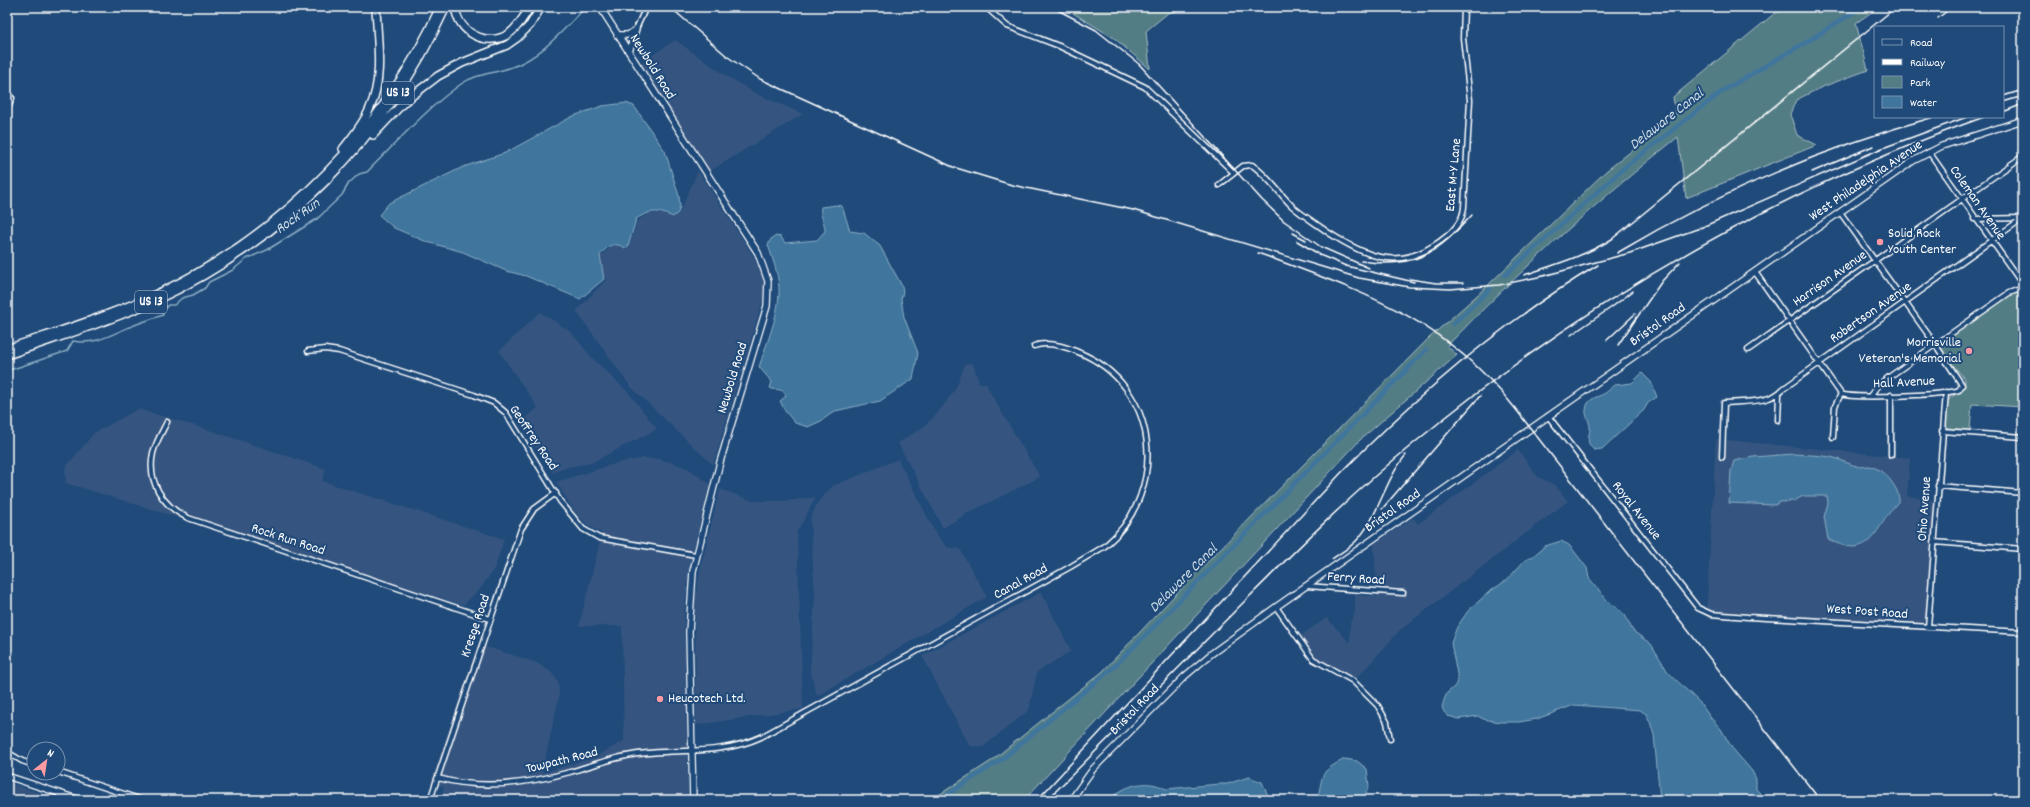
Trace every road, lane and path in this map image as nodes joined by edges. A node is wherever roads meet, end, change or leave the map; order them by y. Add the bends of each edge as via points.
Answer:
1 (376, 7) edge
2 (440, 7) edge
3 (446, 7) edge
4 (455, 7) edge
5 (530, 7) edge
6 (541, 7) edge
7 (600, 7) edge
8 (646, 7) edge
9 (986, 7) edge
10 (1464, 7) edge
11 (636, 29) junction
12 (617, 35) junction
13 (629, 52) junction
14 (12, 98) dead end
15 (7, 110) edge
16 (2023, 120) edge
17 (1929, 152) junction
18 (2023, 156) edge
19 (337, 170) junction
20 (1234, 174) junction
21 (1219, 185) dead end
22 (312, 188) junction
23 (1962, 200) junction
24 (1840, 212) junction
25 (1974, 218) junction
26 (2023, 218) edge
27 (1991, 242) junction
28 (1875, 261) junction
29 (1754, 272) junction
30 (2023, 287) edge
31 (1905, 302) junction
32 (1789, 322) junction
33 (1935, 344) junction
34 (1034, 346) dead end
35 (7, 349) edge
36 (1748, 350) dead end
37 (308, 351) dead end
38 (7, 355) edge
39 (1819, 363) junction
40 (1946, 392) junction
41 (1841, 394) junction
42 (1778, 395) junction
43 (1891, 395) junction
44 (1870, 396) junction
45 (1548, 416) junction
46 (1778, 420) dead end
47 (167, 422) dead end
48 (1942, 431) junction
49 (1833, 437) dead end
50 (2023, 437) edge
51 (1891, 455) dead end
52 (1722, 457) dead end
53 (1938, 486) junction
54 (556, 493) junction
55 (2023, 493) edge
56 (1934, 542) junction
57 (2023, 549) edge
58 (696, 555) junction
59 (1306, 586) junction
60 (1403, 593) dead end
61 (1276, 607) junction
62 (1710, 614) joint
63 (490, 619) junction
64 (1928, 627) junction
65 (2023, 632) edge
66 (1390, 739) dead end
67 (692, 751) junction
68 (7, 752) edge
69 (26, 762) edge
70 (66, 775) edge
71 (7, 776) edge
72 (438, 778) junction
73 (60, 794) junction
74 (58, 800) edge
75 (80, 800) edge
76 (142, 800) edge
77 (430, 800) edge
78 (693, 800) edge
79 (1071, 800) edge

1 - 22 highway via 378,71 373,103 358,128
2 - 22 highway, US 13 via 415,56 382,108 344,155
3 - 19 highway, US 13 via 420,59 399,92 368,135
4 - 5 highway via 459,20 466,30 488,39 512,32
6 - 19 highway via 528,29 514,41 454,66 415,92
7 - 12 main road, Newbold Road
8 - 11 street
9 - 20 street via 1007,26 1059,46 1145,87
10 - 20 street, East M-Y Lane via 1463,38 1470,100 1463,217 1436,244 1405,257 1372,256 1351,246 1304,215 1252,166 1245,165
11 - 12 main road via 628,35
11 - 13 main road
12 - 13 main road, Newbold Road
13 - 58 main road, Newbold Road via 758,253 768,281 767,306 720,462
14 - 15 street
16 - 17 main road, West Philadelphia Avenue
17 - 23 street, Coleman Avenue
17 - 24 main road, West Philadelphia Avenue
18 - 23 street, Harrison Avenue
19 - 38 highway, US 13 via 269,232 192,282 122,314
20 - 21 street, East M-Y Lane
22 - 35 highway, US 13 via 241,245 176,284 120,309
23 - 25 street, Coleman Avenue
23 - 28 street, Harrison Avenue
24 - 28 street
24 - 29 main road, West Philadelphia Avenue
25 - 26 street
25 - 27 street, Coleman Avenue
26 - 27 street, Robertson Avenue
27 - 30 street, Coleman Avenue
27 - 31 street, Robertson Avenue
28 - 31 street
28 - 32 street, Harrison Avenue
29 - 32 street
29 - 45 main road, Bristol Road
30 - 33 street via 2009,293
31 - 33 street
31 - 39 street, Robertson Avenue
32 - 36 street, Harrison Avenue
32 - 39 street
33 - 40 street, Hall Avenue via 1961,383 1959,390
33 - 44 street via 1879,384
34 - 67 street, Canal Road via 1060,346 1091,358 1122,384 1137,407 1147,444 1147,474 1137,507 1118,534 1096,553 761,737 736,746
37 - 54 street, Geoffrey Road via 339,351 494,403 511,419
39 - 41 street
39 - 42 street, Robertson Avenue
40 - 43 street, Hall Avenue
40 - 48 street, Ohio Avenue
41 - 44 street, Hall Avenue
41 - 49 street via 1835,406
42 - 46 street
42 - 52 street, Robertson Avenue via 1766,399 1724,403
43 - 44 street, Hall Avenue
43 - 51 street
45 - 59 main road, Bristol Road
45 - 62 street, Royal Avenue via 1698,608
47 - 63 street, Rock Run Road via 155,445 152,470 160,496 176,512
48 - 50 street
48 - 53 street, Ohio Avenue
53 - 55 street
53 - 56 street, Ohio Avenue
54 - 58 street, Geoffrey Road via 578,525 594,536
54 - 63 street, Kresge Road via 534,509 525,521
56 - 57 street
56 - 64 street, Ohio Avenue
58 - 67 main road, Newbold Road via 689,617
59 - 60 street, Ferry Road
59 - 61 main road, Bristol Road
61 - 66 street via 1313,659 1353,681 1378,706 1387,722
61 - 79 main road, Bristol Road via 1188,673 1093,770
62 - 64 street, West Post Road
63 - 72 street, Kresge Road
64 - 65 street, West Post Road
67 - 72 street, Towpath Road via 630,755 560,775 524,782 472,784
67 - 78 main road, Newbold Road
68 - 69 street
70 - 76 street
71 - 73 main road
72 - 77 street, Kresge Road
73 - 74 street
73 - 75 main road

